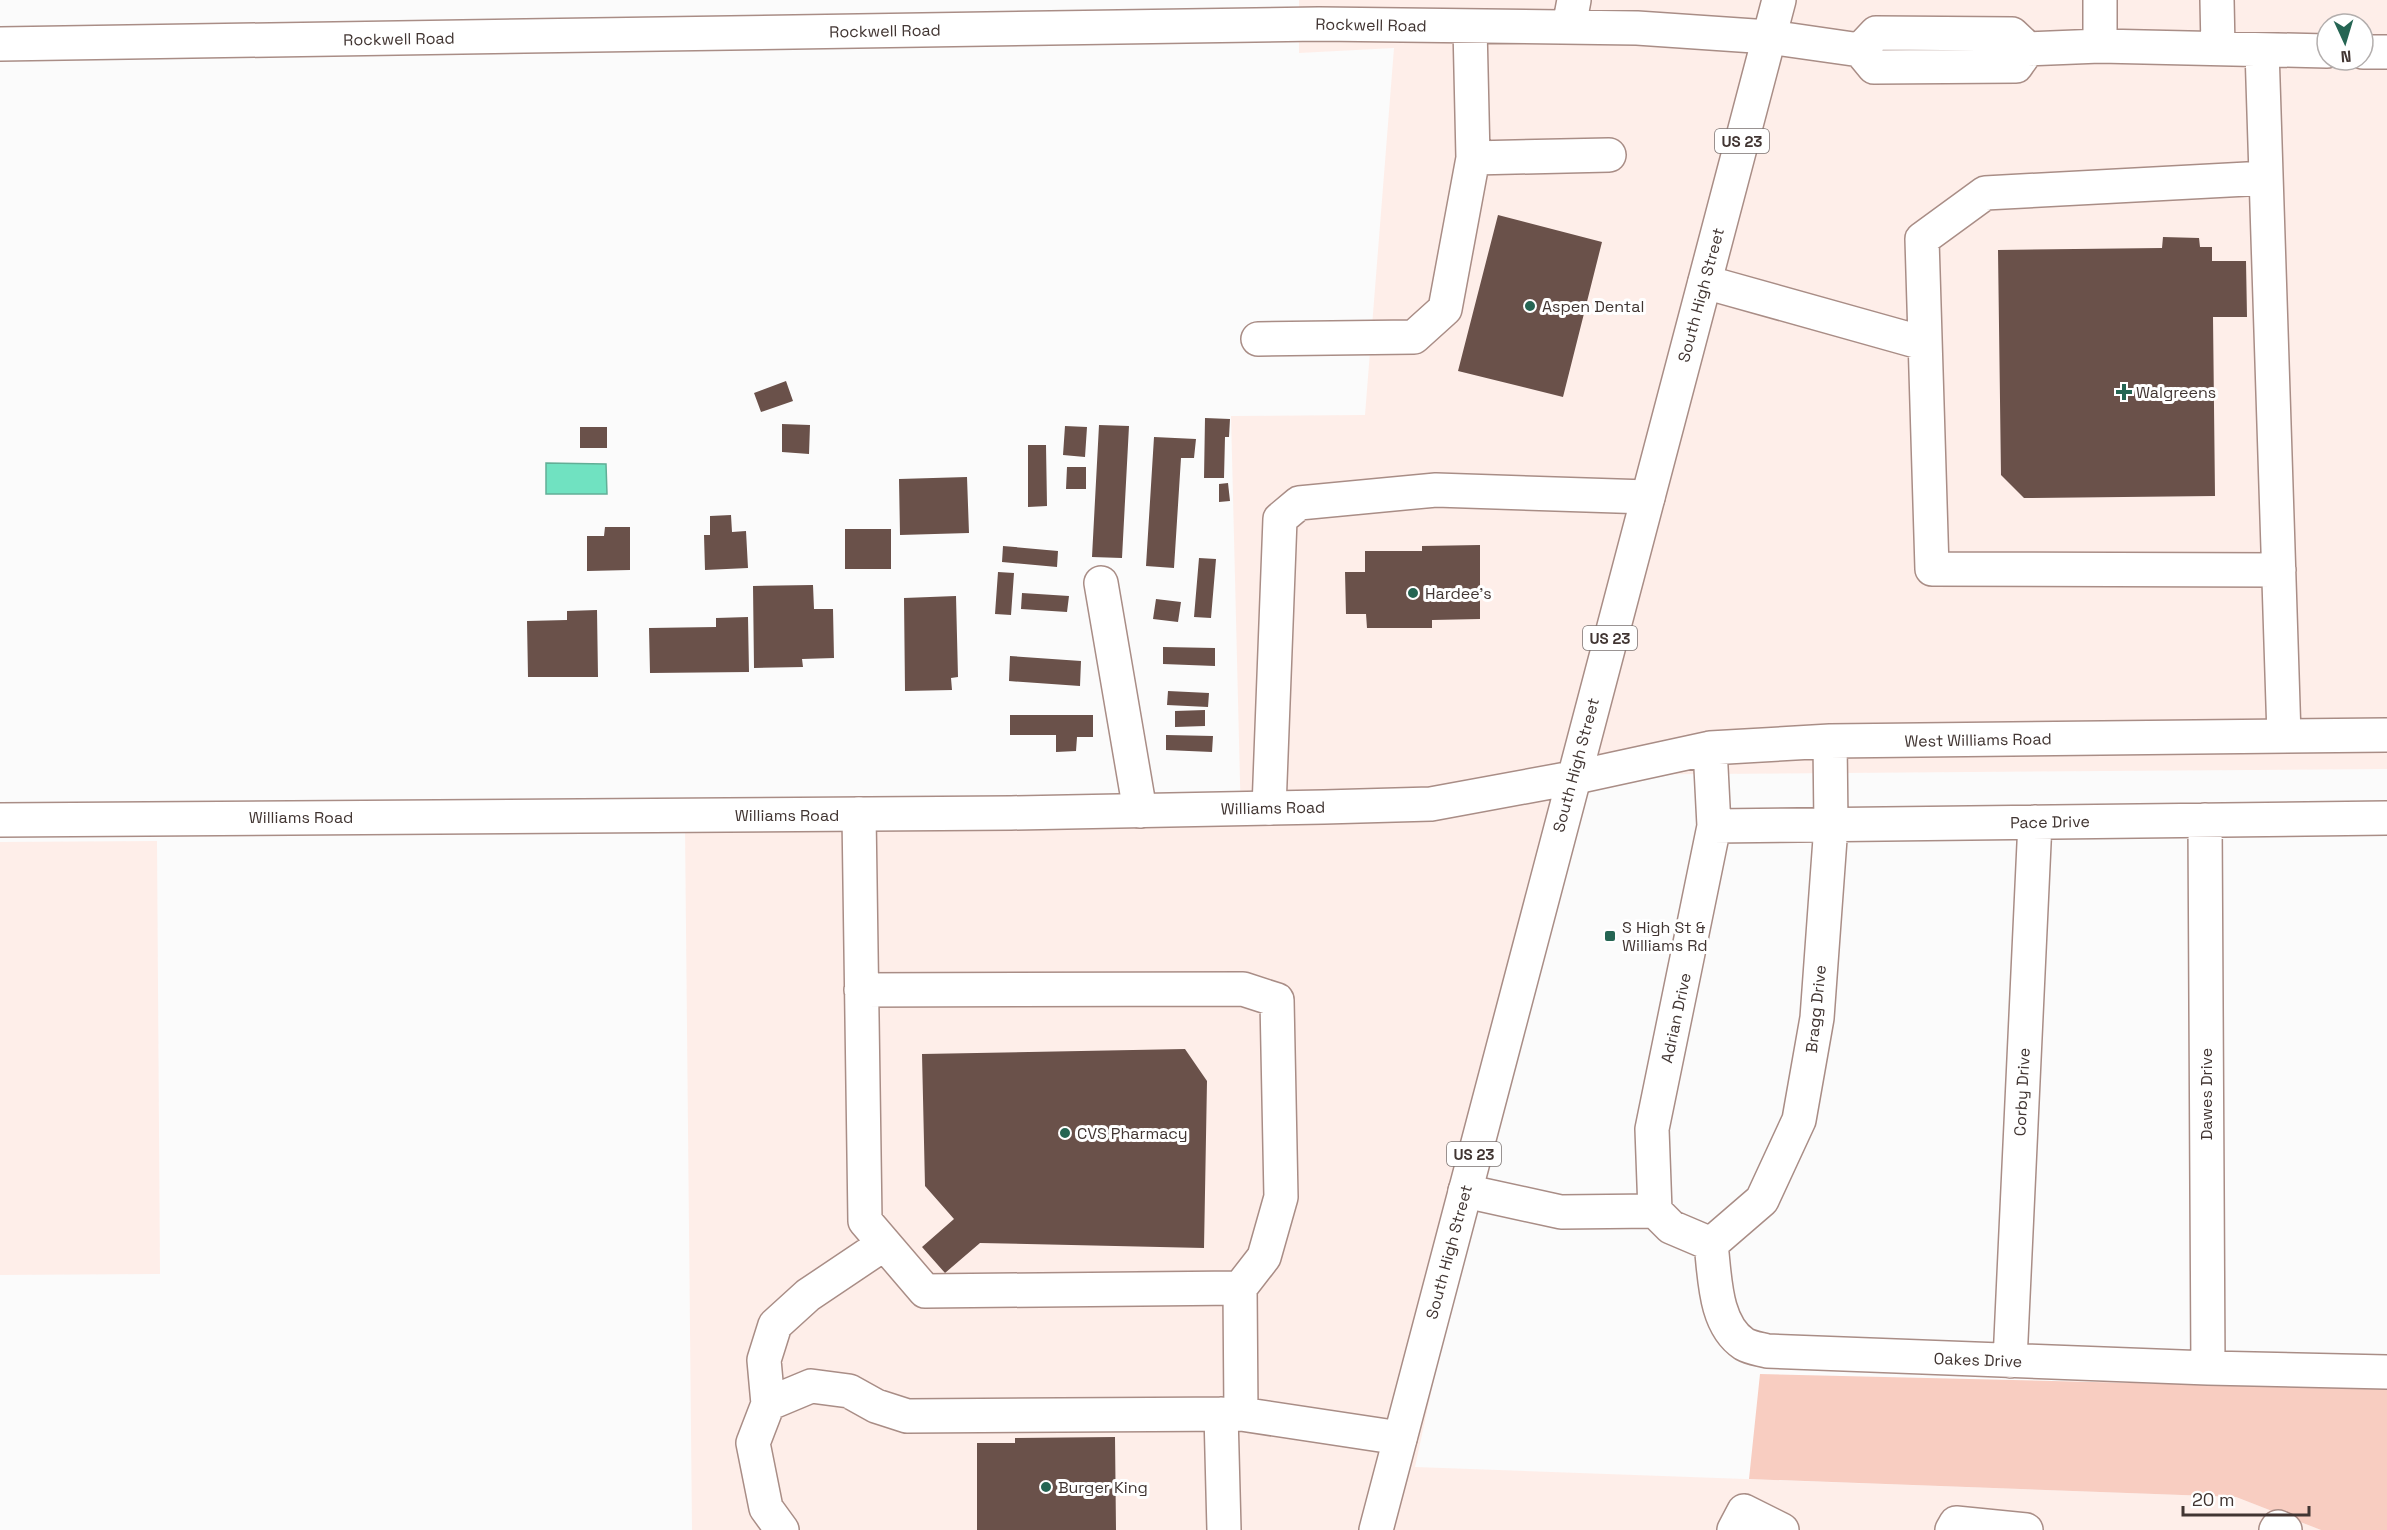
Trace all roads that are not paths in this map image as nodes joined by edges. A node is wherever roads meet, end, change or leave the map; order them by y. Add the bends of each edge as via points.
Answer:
1 (1779, 0) edge
2 (2100, 0) edge
3 (2217, 0) edge
4 (1368, 12) edge
5 (1572, 13) edge
6 (1470, 27) junction
7 (1769, 37) junction
8 (0, 44) edge
9 (2100, 46) junction
10 (2218, 48) junction
11 (2262, 50) junction
12 (2315, 51) edge
13 (1609, 155) dead end
14 (1473, 158) junction
15 (2266, 178) junction
16 (1705, 282) junction
17 (1258, 339) dead end
18 (1923, 343) junction
19 (1647, 497) junction
20 (2279, 570) junction
21 (1101, 584) dead end
22 (2387, 735) edge
23 (2284, 736) junction
24 (1830, 741) junction
25 (1710, 748) junction
26 (1572, 778) junction
27 (1269, 808) junction
28 (1140, 811) junction
29 (859, 814) junction
30 (2387, 818) edge
31 (0, 820) edge
32 (2205, 820) junction
33 (2035, 822) junction
34 (1831, 825) junction
35 (1714, 826) junction
36 (861, 990) junction
37 (1465, 1191) junction
38 (1655, 1211) junction
39 (884, 1244) junction
40 (1710, 1244) junction
41 (1240, 1288) junction
42 (2010, 1361) junction
43 (2208, 1368) junction
44 (2387, 1372) edge
45 (768, 1404) junction
46 (1231, 1414) junction
47 (1400, 1438) junction
48 (782, 1530) edge
49 (1224, 1530) edge
50 (1376, 1530) edge
51 (1734, 1530) edge
52 (1782, 1530) edge
53 (1952, 1530) edge
54 (2026, 1530) edge
55 (2276, 1530) edge
56 (2285, 1530) edge

1 - 7 street, South High Street / US 23
2 - 9 street
3 - 10 street
4 - 6 street, Rockwell Road
4 - 8 street, Rockwell Road
5 - 6 street, Rockwell Road
5 - 7 street, Rockwell Road via 1637,27
6 - 14 street
7 - 9 street, Rockwell Road via 1860,50 1874,67 2016,66 2028,49
7 - 16 street, South High Street / US 23
9 - 10 street
10 - 11 street
11 - 12 street
11 - 15 street
13 - 14 street
14 - 17 street via 1445,309 1414,337
15 - 18 street via 1985,193 1922,239
15 - 20 street
16 - 18 street
16 - 19 street, South High Street / US 23
18 - 20 street via 1932,569
19 - 26 street, South High Street / US 23
19 - 27 street via 1436,490 1299,502 1280,519
20 - 23 street
21 - 28 street
22 - 23 street, West Williams Road
23 - 24 street, West Williams Road
24 - 25 street, West Williams Road
24 - 34 street, Bragg Drive
25 - 26 street, West Williams Road
25 - 35 street, Adrian Drive
26 - 27 street, Williams Road via 1431,804
26 - 37 street, South High Street / US 23
27 - 28 street, Williams Road
28 - 29 street, Williams Road
29 - 31 street, Williams Road
29 - 36 street
30 - 32 street, Pace Drive
32 - 33 street, Pace Drive
32 - 43 street, Dawes Drive
33 - 34 street, Pace Drive
33 - 42 street, Corby Drive
34 - 35 street, Pace Drive
34 - 40 street, Bragg Drive via 1817,1018 1799,1120 1762,1200
35 - 38 street, Adrian Drive via 1652,1129
36 - 39 street via 865,1221
36 - 41 street via 1243,989 1277,1000 1281,1197 1264,1257
37 - 38 street via 1561,1212
37 - 47 street, South High Street / US 23
38 - 40 street via 1671,1227
39 - 41 street via 925,1291
39 - 45 street via 808,1295 775,1325 764,1360
40 - 42 street, Oakes Drive via 1720,1309 1729,1330 1746,1345 1767,1351
41 - 46 street
42 - 43 street, Oakes Drive
43 - 44 street, Oakes Drive
45 - 46 street via 811,1386 849,1391 876,1406 907,1416
45 - 48 street via 753,1443 766,1508
46 - 47 street
46 - 49 street
47 - 50 street, South High Street / US 23
51 - 52 street via 1744,1511
53 - 54 street via 1956,1523
55 - 56 street

